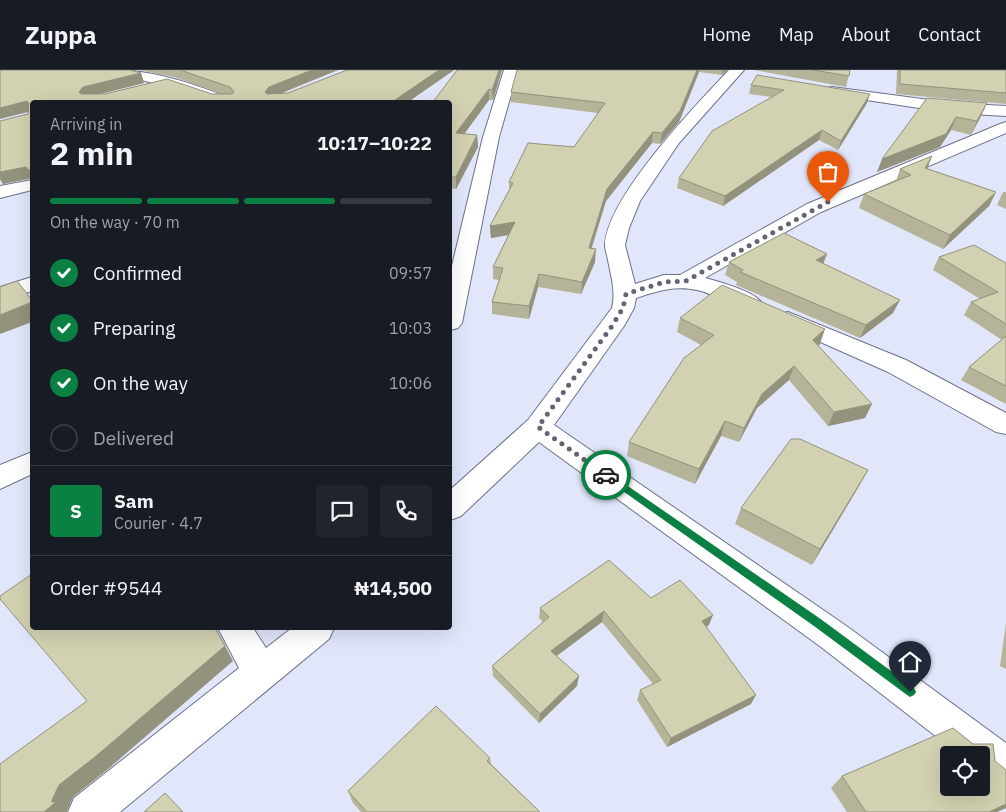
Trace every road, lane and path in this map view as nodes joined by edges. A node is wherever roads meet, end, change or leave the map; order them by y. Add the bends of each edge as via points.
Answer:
1 (120, 70) edge
2 (511, 70) edge
3 (742, 74) edge
4 (169, 83) junction
5 (821, 89) edge
6 (140, 90) edge
7 (222, 100) edge
8 (1006, 111) edge
9 (1006, 127) edge
10 (30, 184) edge
11 (0, 192) edge
12 (686, 281) junction
13 (30, 285) edge
14 (0, 294) edge
15 (626, 294) junction
16 (452, 313) edge
17 (1006, 425) edge
18 (538, 427) junction
19 (30, 463) edge
20 (0, 478) edge
21 (452, 506) edge
22 (236, 630) edge
23 (314, 630) edge
24 (261, 672) junction
25 (1006, 767) edge
26 (88, 812) edge

1 - 4 street
2 - 16 street via 491,138
3 - 15 street via 674,140 631,201 615,244
4 - 6 street
4 - 7 street
5 - 8 street via 952,108
9 - 12 street via 814,208
10 - 11 street
12 - 15 street via 664,282
12 - 17 street via 713,286 879,358
13 - 14 street
15 - 18 street via 623,308 612,326
18 - 21 street
18 - 25 street via 818,623
19 - 20 street
22 - 24 street
23 - 24 street
24 - 26 street

